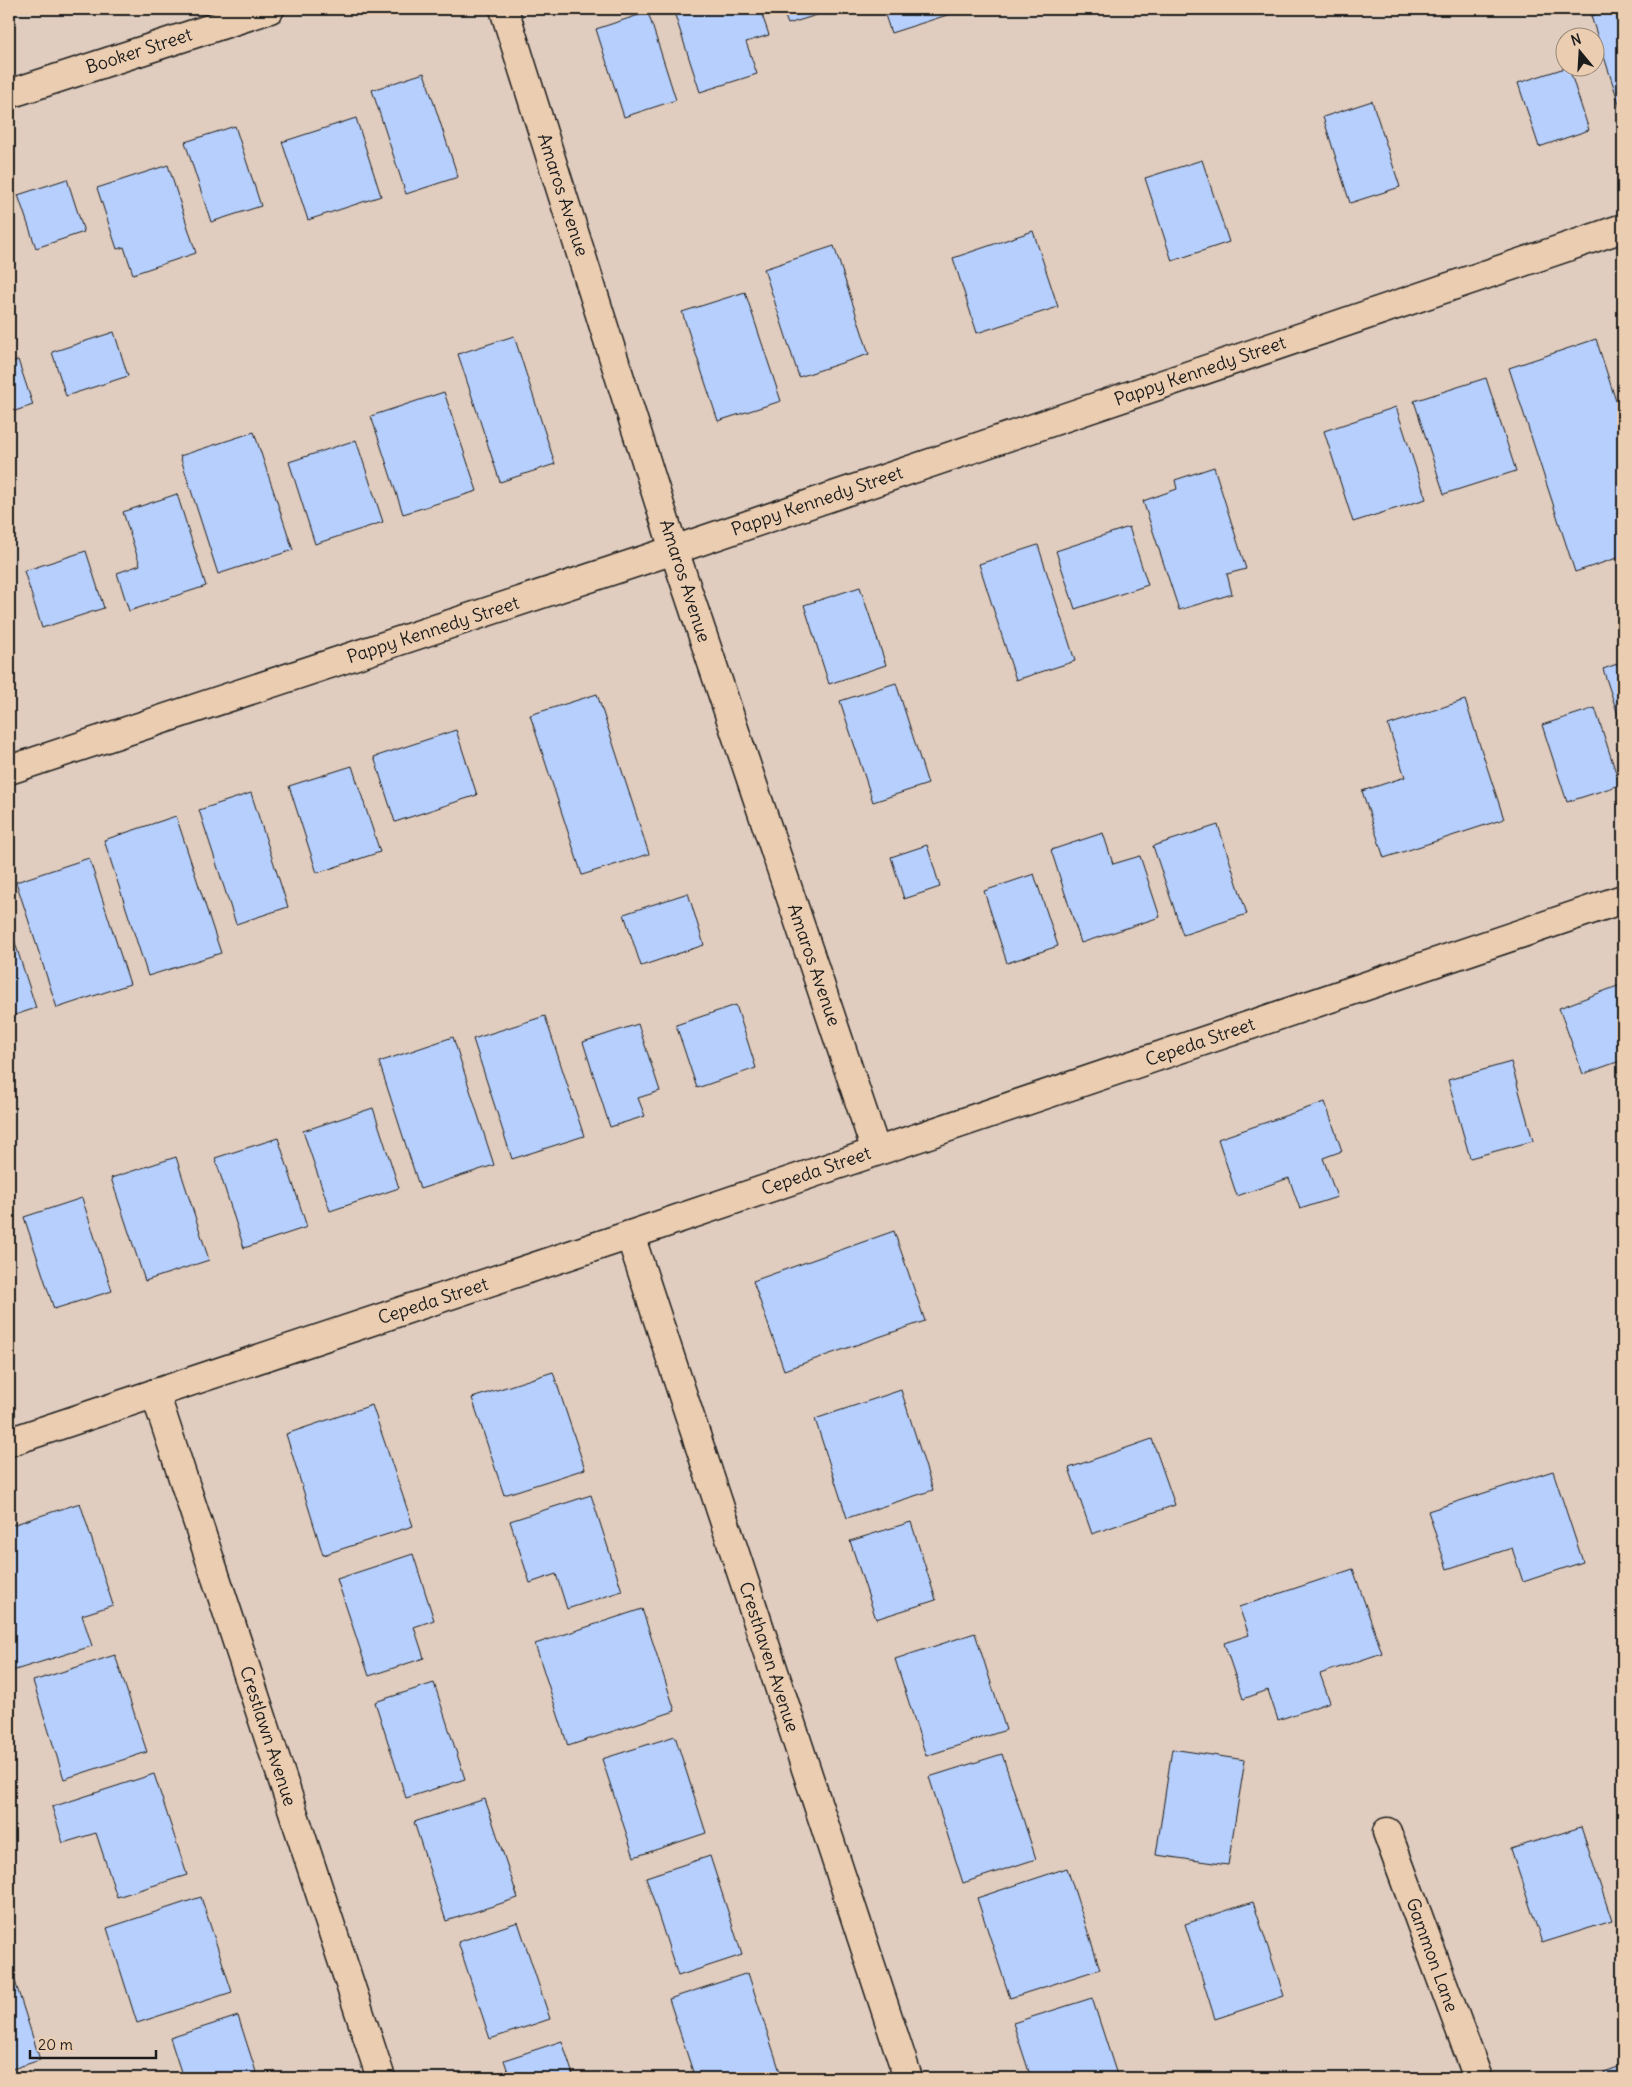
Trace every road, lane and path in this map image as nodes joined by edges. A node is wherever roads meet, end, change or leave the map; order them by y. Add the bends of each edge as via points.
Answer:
1 (270, 9) edge
2 (504, 9) edge
3 (9, 94) edge
4 (1623, 228) edge
5 (674, 550) junction
6 (9, 770) edge
7 (1623, 899) edge
8 (876, 1151) junction
9 (630, 1235) junction
10 (155, 1393) junction
11 (9, 1442) edge
12 (1386, 1832) dead end
13 (381, 2078) edge
14 (908, 2078) edge
15 (1476, 2078) edge

1 - 3 street, Booker Street
2 - 5 street, Amaros Avenue
4 - 5 street, Pappy Kennedy Street
5 - 6 street, Pappy Kennedy Street
5 - 8 street, Amaros Avenue
7 - 8 street, Cepeda Street
8 - 9 street, Cepeda Street
9 - 10 street, Cepeda Street
9 - 14 street, Cresthaven Avenue
10 - 11 street, Cepeda Street
10 - 13 street, Crestlawn Avenue
12 - 15 street, Gammon Lane

